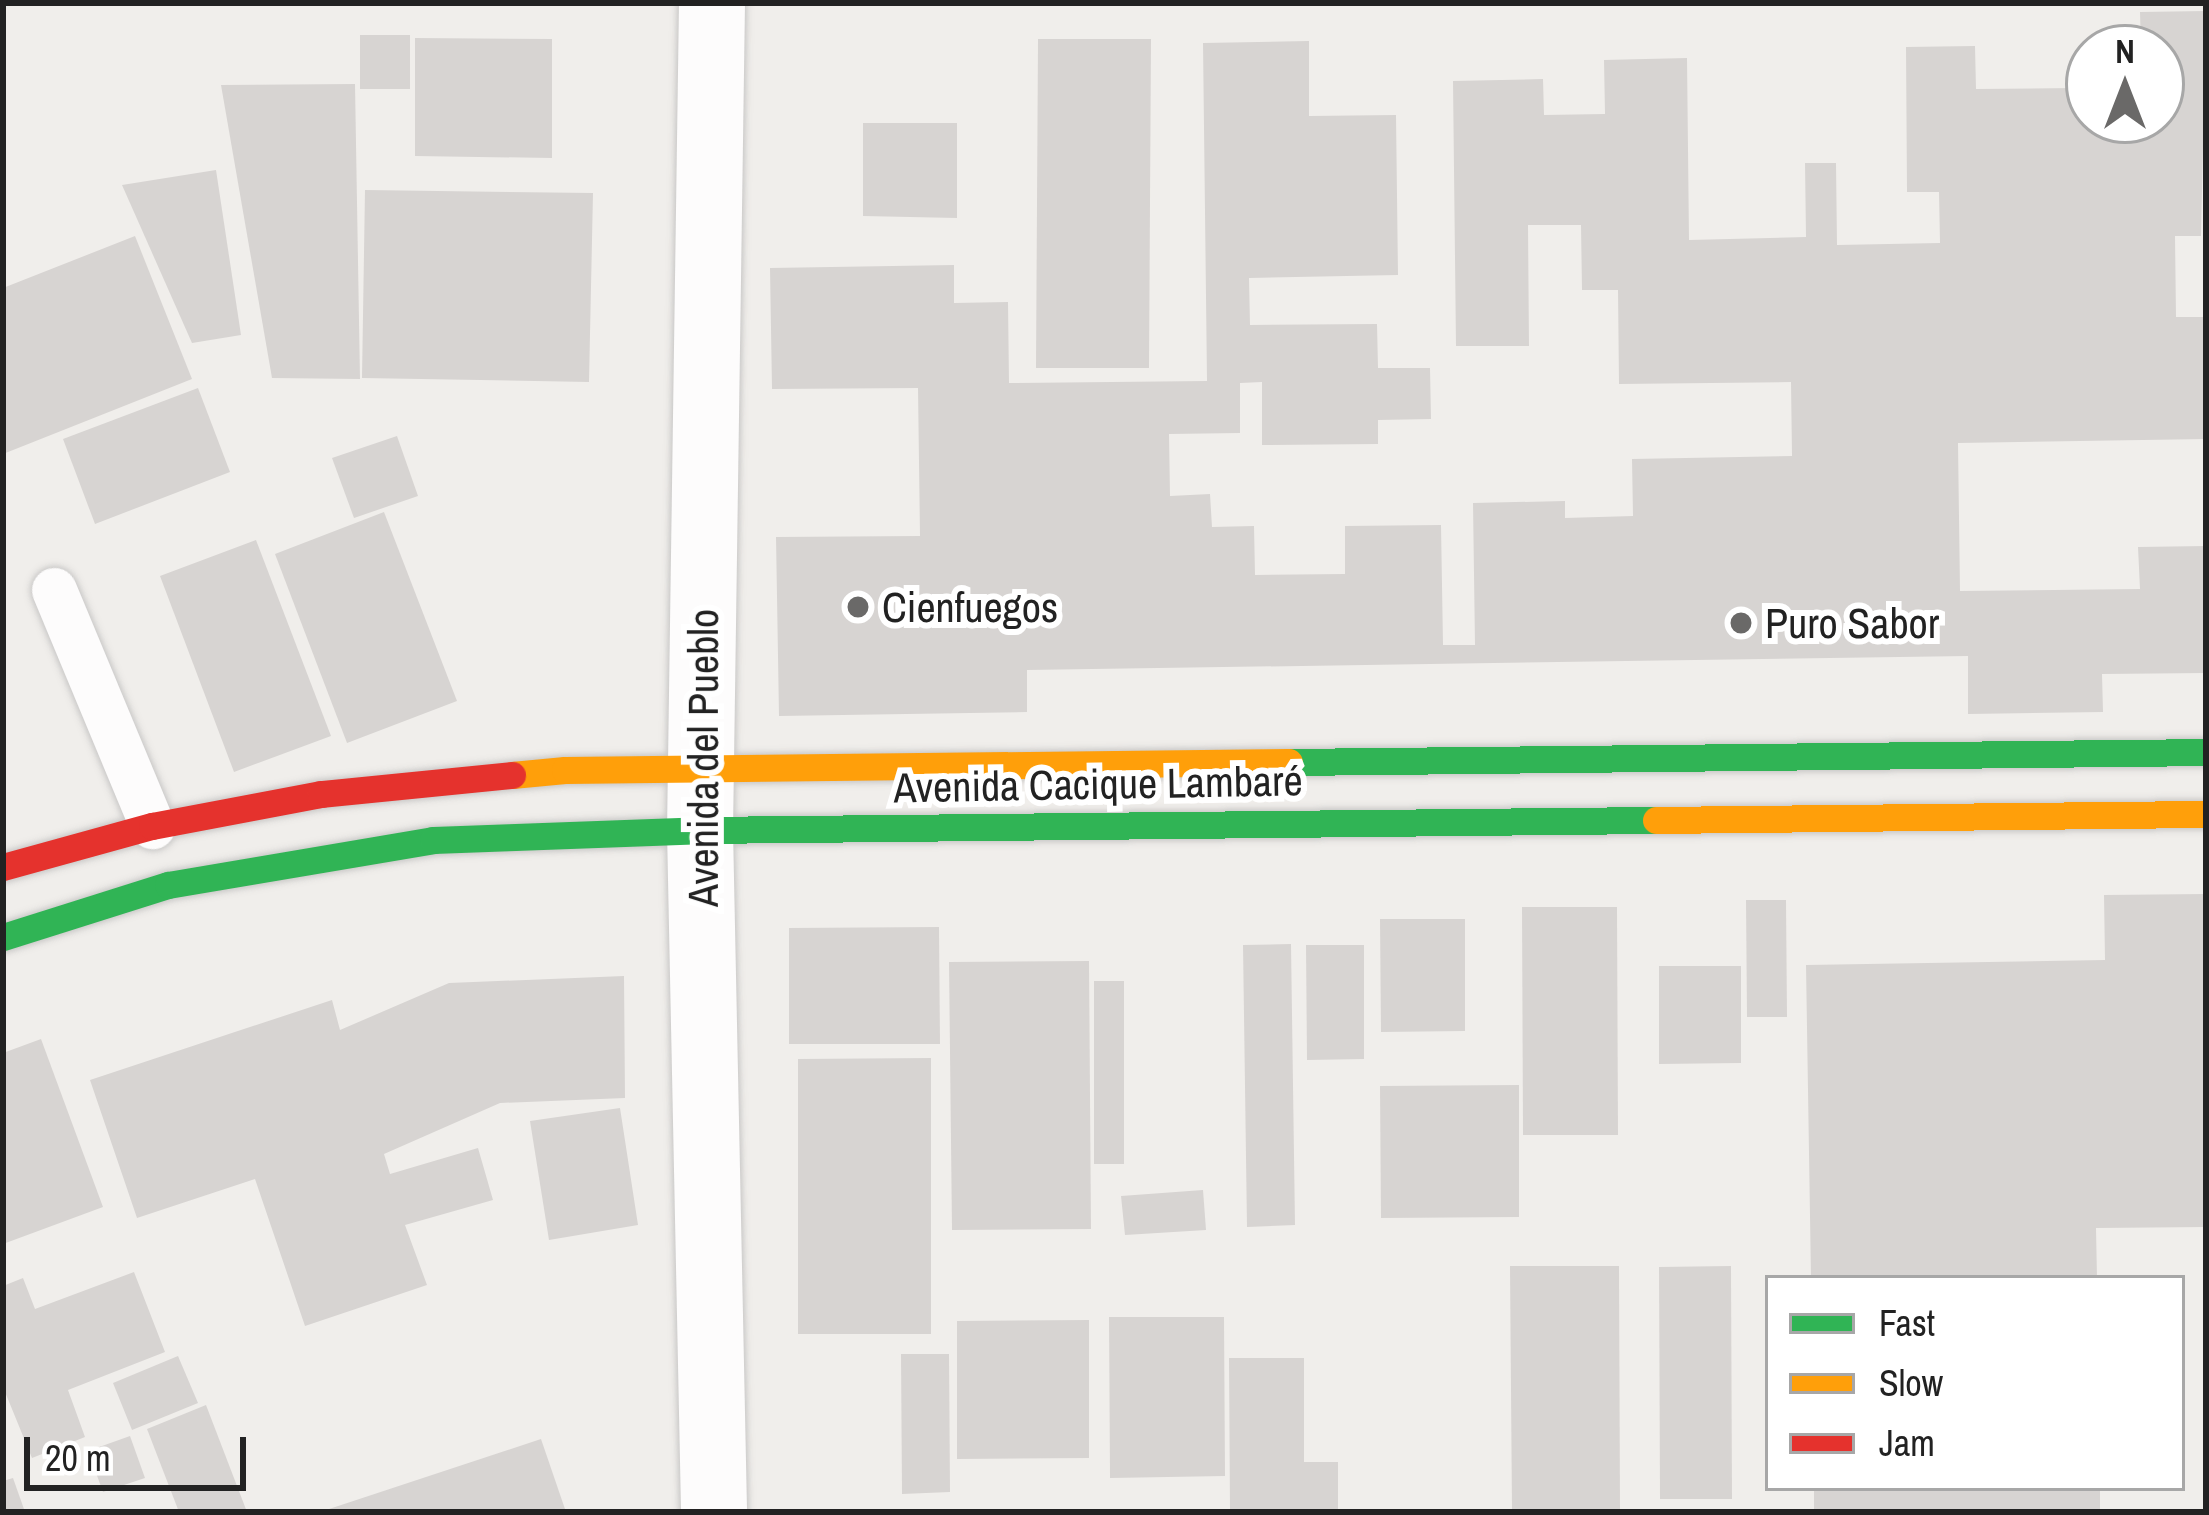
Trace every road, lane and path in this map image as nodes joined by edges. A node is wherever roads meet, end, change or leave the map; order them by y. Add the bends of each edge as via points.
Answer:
1 (712, 3) edge
2 (54, 590) dead end
3 (2206, 752) edge
4 (700, 799) junction
5 (2206, 814) edge
6 (152, 826) junction
7 (3, 867) edge
8 (3, 937) edge
9 (714, 1512) edge

1 - 4 street, Avenida del Pueblo
2 - 6 lane
3 - 4 main road, Avenida Cacique Lambaré
4 - 5 main road, Avenida Cacique Lambaré
4 - 6 main road, Avenida Cacique Lambaré via 418,781
4 - 8 main road, Avenida Cacique Lambaré via 168,885
4 - 9 street, Avenida del Pueblo
6 - 7 main road, Avenida Cacique Lambaré

